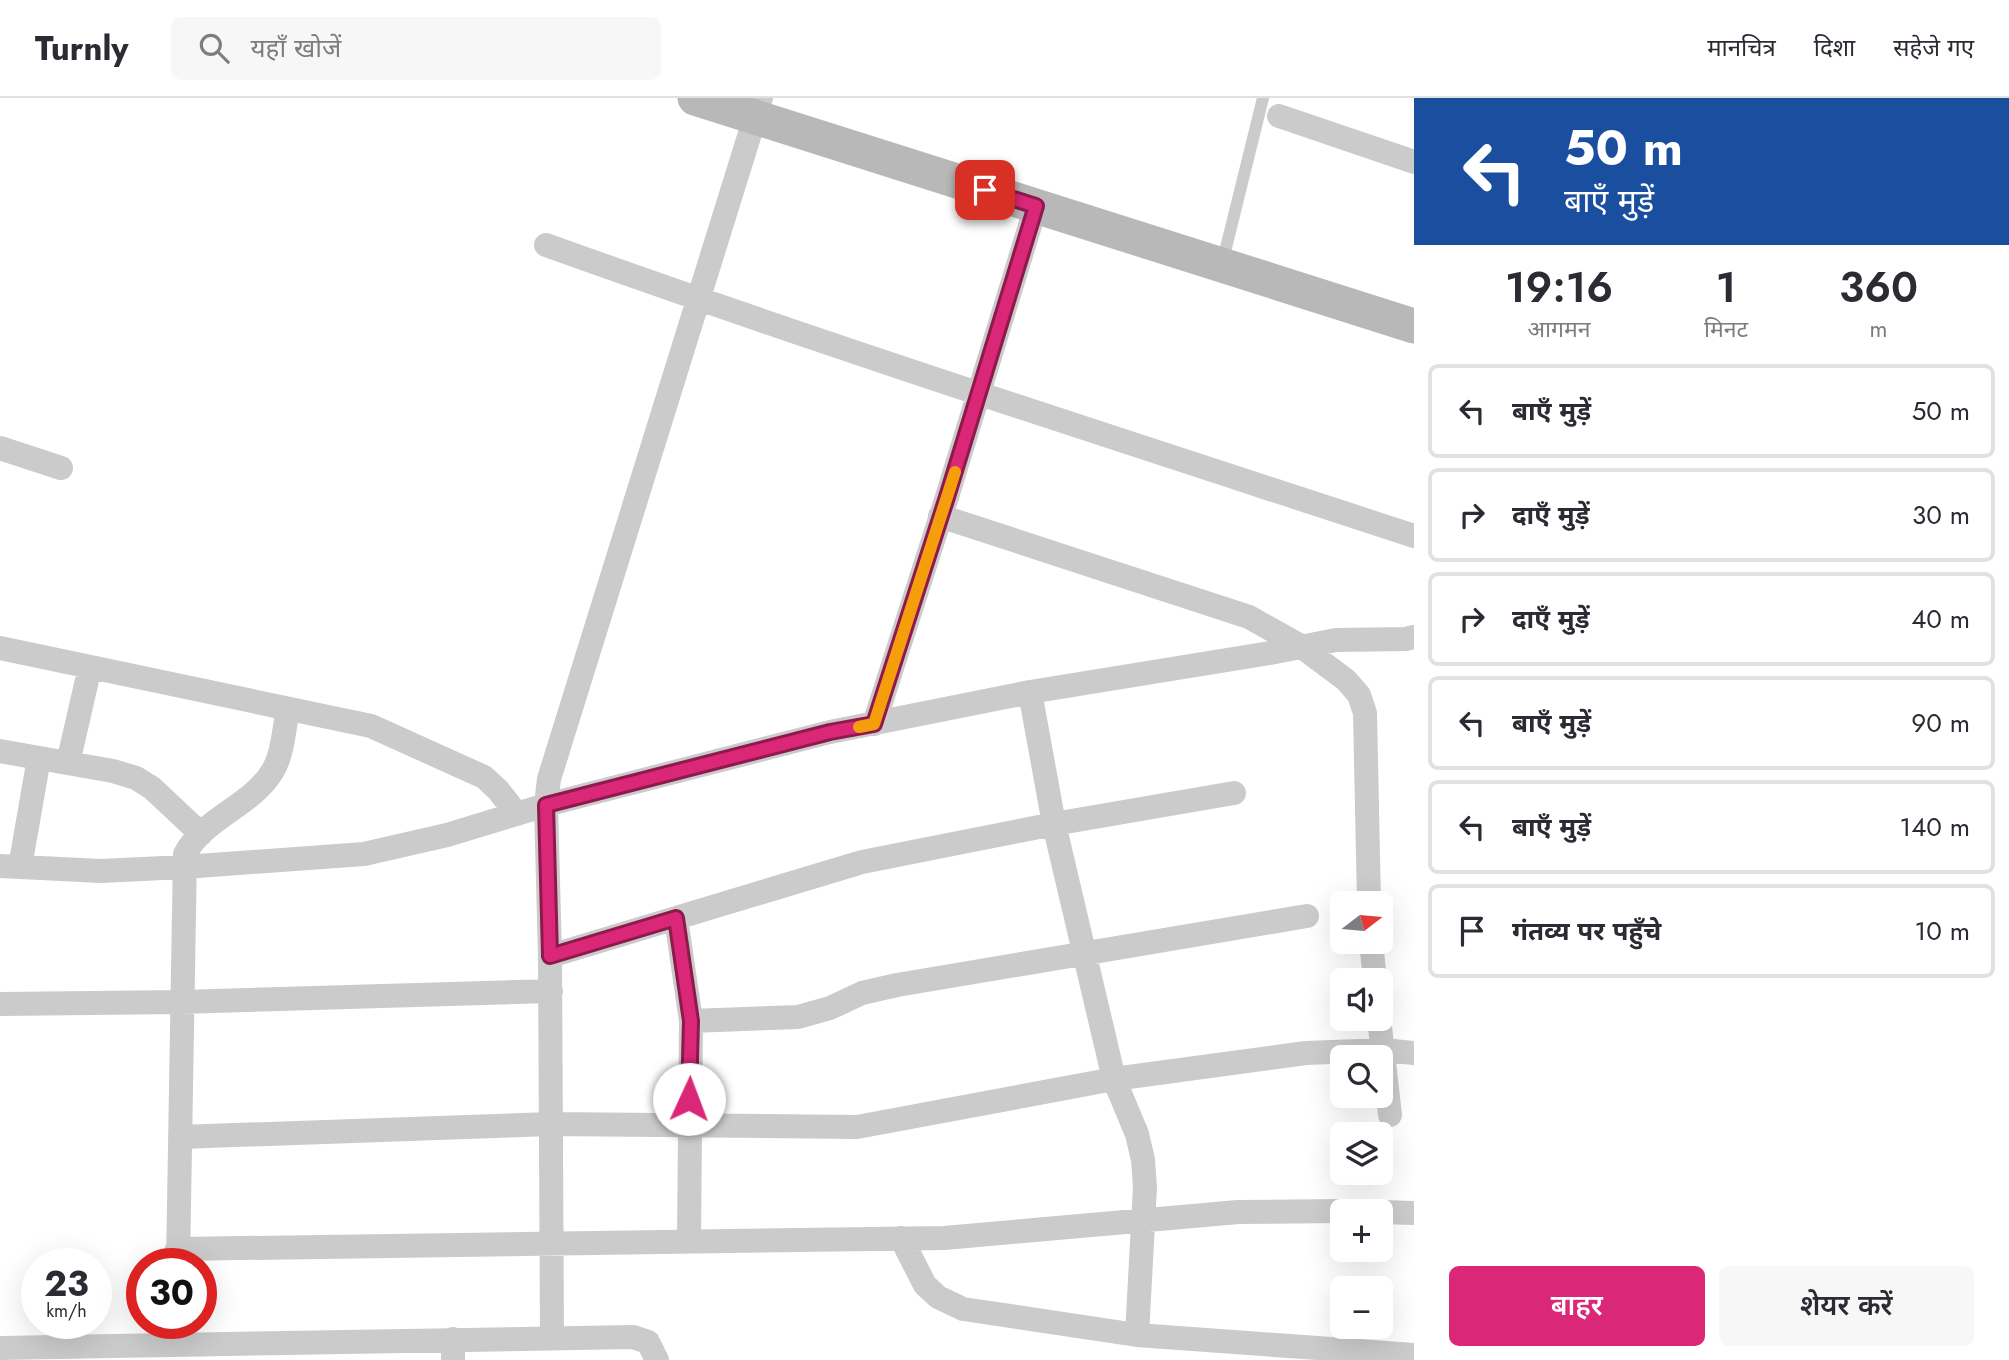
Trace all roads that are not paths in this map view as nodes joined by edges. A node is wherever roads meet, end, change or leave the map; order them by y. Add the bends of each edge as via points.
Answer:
1 (695, 98) edge
2 (1271, 107) edge
3 (758, 108) edge
4 (1414, 162) edge
5 (1036, 206) junction
6 (546, 245) dead end
7 (1222, 265) junction
8 (699, 300) junction
9 (1414, 326) edge
10 (978, 394) junction
11 (0, 448) edge
12 (61, 468) dead end
13 (940, 516) junction
14 (1414, 536) edge
15 (1414, 637) edge
16 (1299, 645) junction
17 (0, 648) edge
18 (90, 667) junction
19 (1030, 692) junction
20 (288, 709) junction
21 (874, 724) junction
22 (0, 751) edge
23 (39, 758) junction
24 (68, 763) junction
25 (1234, 793) dead end
26 (546, 805) junction
27 (517, 814) junction
28 (1054, 824) junction
29 (201, 834) junction
30 (10, 867) edge
31 (184, 867) junction
32 (1369, 891) edge
33 (1307, 916) dead end
34 (676, 918) junction
35 (1084, 953) junction
36 (550, 956) junction
37 (551, 991) junction
38 (182, 1002) junction
39 (0, 1004) edge
40 (691, 1021) junction
41 (1393, 1051) edge
42 (1330, 1052) edge
43 (1414, 1053) edge
44 (1114, 1079) junction
45 (1389, 1108) edge
46 (1390, 1115) dead end
47 (551, 1124) junction
48 (688, 1125) junction
49 (180, 1137) junction
50 (1330, 1211) edge
51 (1393, 1212) edge
52 (1414, 1213) edge
53 (1142, 1219) junction
54 (901, 1238) junction
55 (689, 1241) junction
56 (552, 1243) junction
57 (178, 1248) edge
58 (217, 1255) edge
59 (1138, 1335) junction
60 (552, 1337) junction
61 (180, 1342) edge
62 (0, 1348) edge
63 (453, 1349) edge
64 (59, 1353) edge
65 (1414, 1355) edge
66 (657, 1360) edge

1 - 3 main road
2 - 4 street
2 - 7 lane
3 - 5 main road
3 - 8 street
5 - 7 main road
5 - 10 street
6 - 8 street
7 - 9 main road
8 - 10 street
8 - 26 street via 549,779
10 - 13 street
10 - 14 street
11 - 12 street
13 - 16 street via 1217,605
13 - 21 street
15 - 16 street
16 - 19 street
16 - 32 street via 1346,680 1366,713
17 - 18 street
18 - 20 street
18 - 24 street
19 - 21 street
19 - 28 street
20 - 27 street via 371,726 460,765 484,777
20 - 29 street via 274,770
21 - 26 street
22 - 23 street
23 - 24 street
23 - 30 street
24 - 29 street via 136,778
25 - 28 street
26 - 27 street
26 - 36 street
27 - 31 street via 364,854
28 - 34 street via 862,862
28 - 35 street
29 - 31 street via 191,844
30 - 31 street via 102,871
31 - 38 street
33 - 35 street
34 - 36 street
34 - 40 street
35 - 40 street via 897,985 798,1017
35 - 44 street
36 - 37 street
37 - 38 street
37 - 47 street
38 - 39 street
38 - 49 street
40 - 48 street
41 - 43 street
42 - 44 street
44 - 48 street via 857,1127
44 - 53 street via 1143,1160
45 - 46 street
47 - 48 street
47 - 49 street
47 - 56 street
48 - 55 street
49 - 57 street
50 - 53 street
51 - 52 street
53 - 54 street
53 - 59 street
54 - 55 street
54 - 59 street via 925,1285 963,1309
55 - 56 street
56 - 58 street
56 - 60 street
59 - 65 street
60 - 63 street
60 - 66 street via 633,1336 648,1342
61 - 63 street
61 - 64 street
62 - 64 street

